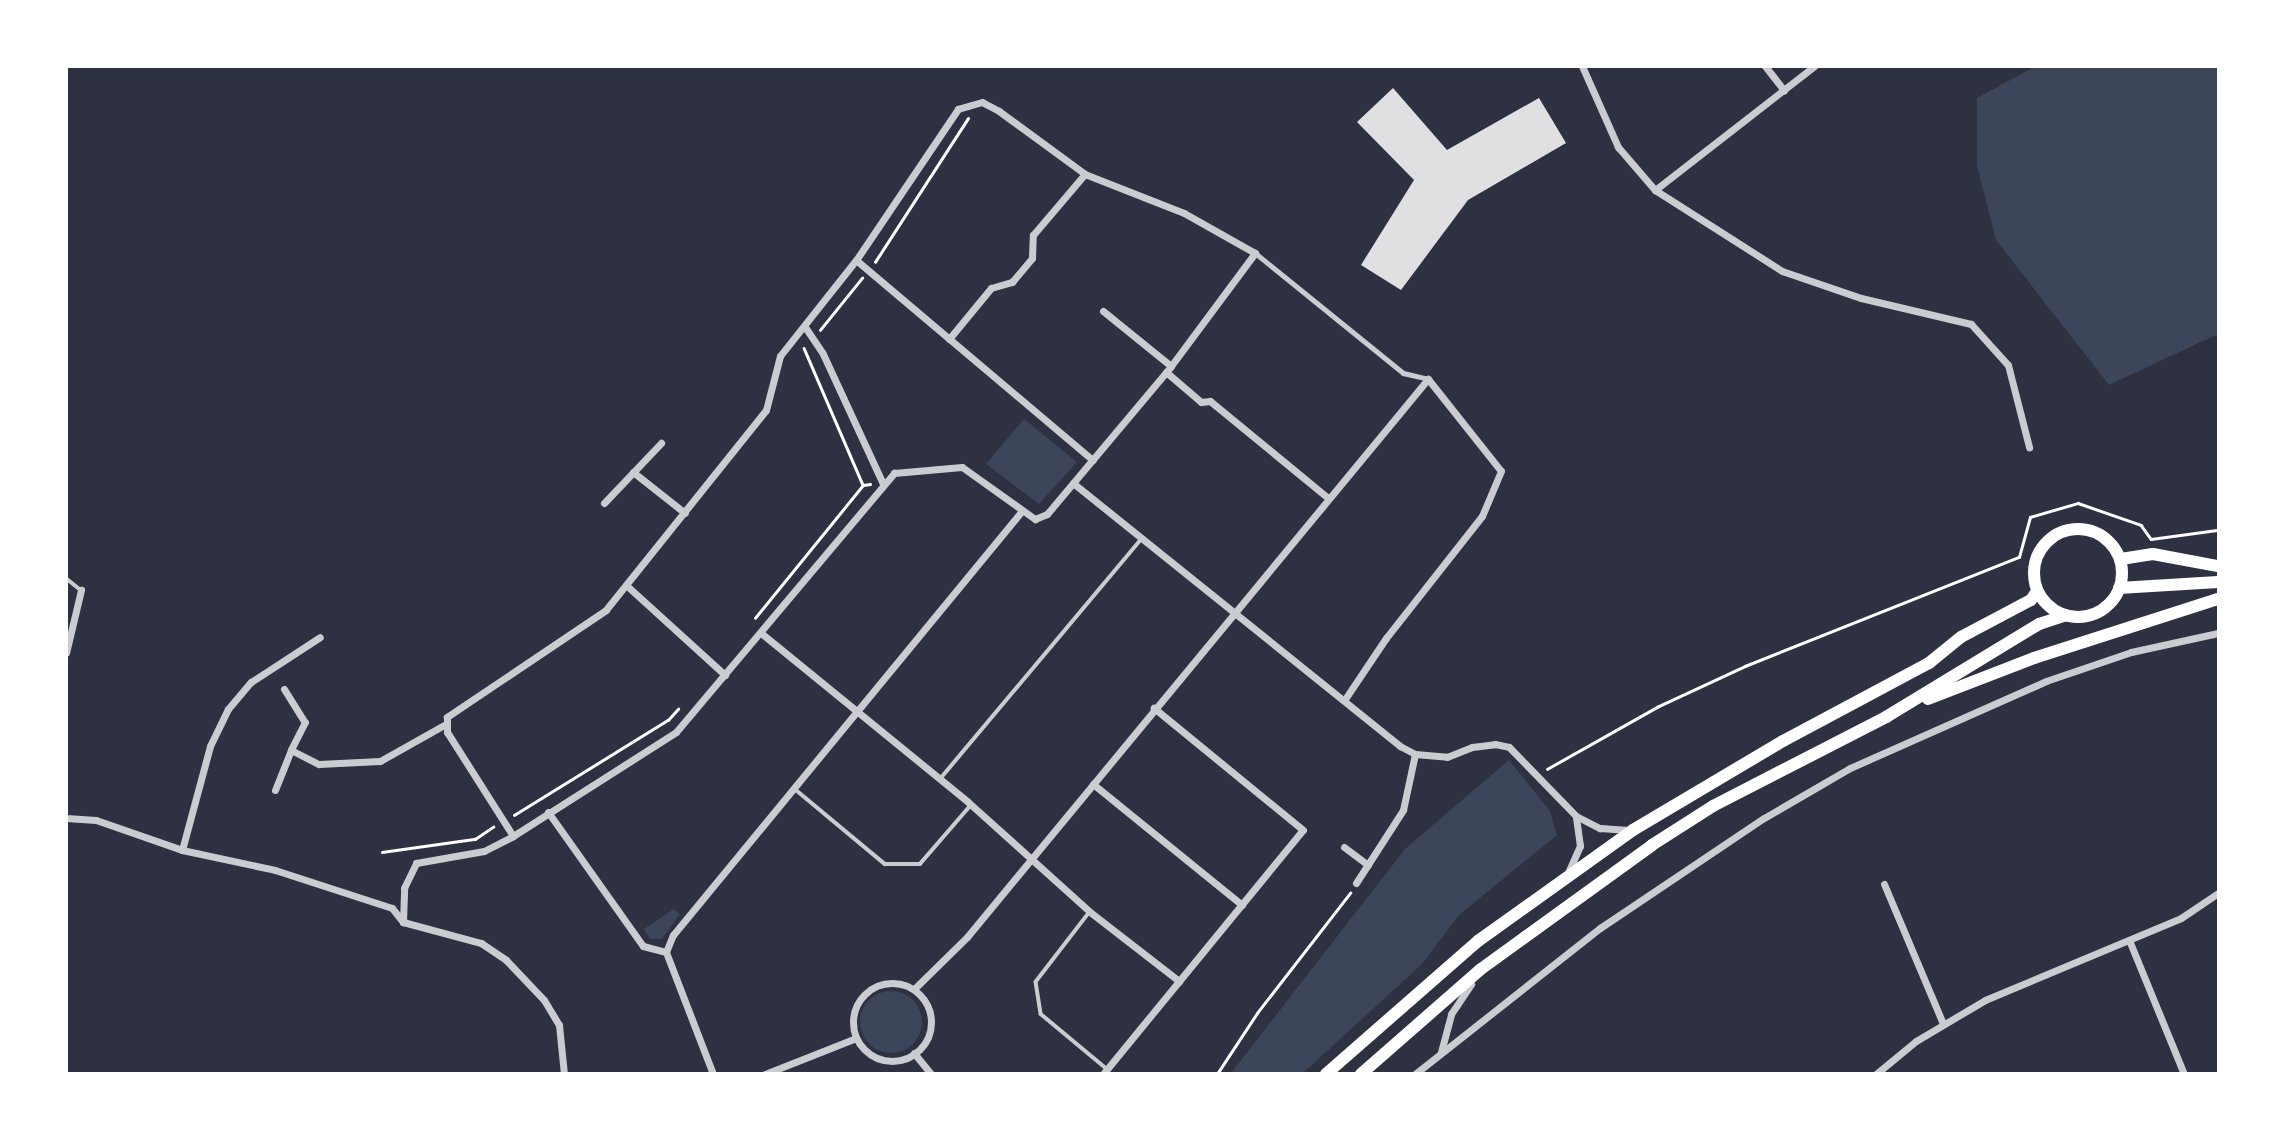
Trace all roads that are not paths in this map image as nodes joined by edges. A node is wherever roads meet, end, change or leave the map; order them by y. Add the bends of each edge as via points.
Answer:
1 (1581, 66) edge
2 (1765, 66) edge
3 (1814, 66) edge
4 (1784, 90) junction
5 (1085, 174) junction
6 (1655, 190) junction
7 (1255, 253) junction
8 (856, 260) junction
9 (1103, 311) dead end
10 (804, 327) junction
11 (949, 339) junction
12 (1168, 369) junction
13 (1428, 379) junction
14 (661, 443) dead end
15 (2029, 447) dead end
16 (1093, 460) junction
17 (633, 472) junction
18 (1073, 483) junction
19 (883, 484) junction
20 (1327, 497) junction
21 (604, 503) dead end
22 (1021, 512) junction
23 (685, 513) junction
24 (1140, 541) junction
25 (2121, 559) junction
26 (2218, 566) edge
27 (66, 578) edge
28 (2218, 582) edge
29 (625, 585) junction
30 (2119, 589) junction
31 (80, 590) joint
32 (2037, 591) junction
33 (2218, 599) edge
34 (1233, 611) junction
35 (2066, 615) junction
36 (761, 633) junction
37 (2218, 633) edge
38 (320, 637) dead end
39 (66, 653) edge
40 (725, 675) junction
41 (284, 689) dead end
42 (1345, 699) junction
43 (1154, 708) junction
44 (856, 710) junction
45 (1885, 716) junction
46 (446, 724) junction
47 (291, 750) junction
48 (1415, 754) junction
49 (940, 779) junction
50 (1093, 784) junction
51 (793, 788) junction
52 (275, 790) dead end
53 (971, 805) junction
54 (548, 812) junction
55 (1576, 816) junction
56 (66, 818) edge
57 (1633, 830) junction
58 (513, 836) junction
59 (1344, 847) dead end
60 (182, 850) junction
61 (1031, 860) junction
62 (1368, 865) junction
63 (1567, 875) junction
64 (1356, 883) road end
65 (1884, 884) dead end
66 (2218, 893) edge
67 (1242, 905) junction
68 (1090, 912) junction
69 (403, 922) junction
70 (2129, 940) junction
71 (666, 952) junction
72 (1481, 969) junction
73 (1180, 981) junction
74 (914, 989) junction
75 (1943, 1024) junction
76 (856, 1038) junction
77 (914, 1053) junction
78 (1441, 1053) junction
79 (1105, 1071) edge
80 (564, 1073) edge
81 (713, 1073) edge
82 (765, 1073) edge
83 (931, 1073) edge
84 (1326, 1073) edge
85 (1361, 1073) edge
86 (1415, 1073) edge
87 (1876, 1073) edge
88 (2184, 1073) edge

1 - 6 street via 1618,146
2 - 4 street
3 - 4 street
4 - 6 street
5 - 7 street via 1184,212
5 - 8 street via 999,111 982,102 969,103 950,121
5 - 11 street via 1033,235 1032,258 1012,282 991,288
6 - 15 street via 1782,271 1860,298 1971,324 2008,365
7 - 12 street
7 - 13 street via 1403,373
8 - 10 street
8 - 11 street
9 - 12 street
10 - 19 street via 822,354
10 - 23 street via 780,356 766,410
11 - 16 street
12 - 16 street
12 - 20 street via 1201,402 1210,401
13 - 20 street
13 - 42 street via 1501,471 1482,516 1386,638
14 - 17 street
16 - 18 street
17 - 21 street
17 - 23 street
18 - 22 street via 1047,514 1035,519
18 - 24 street
19 - 22 street via 894,473 970,470
19 - 36 street
20 - 34 street
22 - 44 street
23 - 29 street
24 - 34 street
24 - 49 lane
25 - 26 main road via 2153,554
25 - 30 main road
25 - 32 main road via 2108,541 2090,530 2062,531 2044,544 2034,562
27 - 31 lane
28 - 30 main road
29 - 40 street
29 - 46 street via 593,623 469,699
30 - 35 main road via 2100,611 2086,617
31 - 39 street
32 - 35 main road via 2045,603
32 - 57 main road via 2031,600 1961,637 1929,663 1783,741
33 - 45 main road via 2035,658
34 - 42 street
34 - 43 street
35 - 45 main road via 2039,624
36 - 40 street
36 - 44 street
37 - 78 street via 2131,652 2046,681 1850,768 1765,818 1600,928
38 - 60 street via 251,682 220,721
40 - 54 street via 676,732
41 - 47 street via 305,722
42 - 48 street
43 - 50 street
43 - 67 street via 1303,830
44 - 49 street
44 - 51 street
45 - 72 main road via 1713,806 1601,880
46 - 47 street via 380,761 319,764
46 - 58 street
47 - 52 street
48 - 55 street via 1447,757 1495,744 1509,747
48 - 62 street via 1403,810
49 - 53 street
50 - 61 street
50 - 67 street
51 - 53 lane via 885,864 919,864
51 - 71 street via 673,935
53 - 61 street
54 - 58 street
54 - 71 street via 643,946
55 - 57 street via 1600,828
55 - 63 street via 1580,846
56 - 60 street via 96,820
57 - 63 main road
58 - 69 street via 484,851 416,863 404,888
59 - 62 street
60 - 69 street via 275,870 392,908
61 - 68 street
61 - 74 street via 960,946
62 - 64 street
63 - 84 main road via 1478,941
65 - 75 street
66 - 70 street via 2181,918
67 - 73 street
68 - 73 street
68 - 79 lane via 1036,982 1041,1014
69 - 80 street via 481,943 513,966 544,1000 559,1025
70 - 75 street via 2049,969
70 - 88 street
71 - 81 street
72 - 78 street via 1451,1014
72 - 85 main road
73 - 79 street
74 - 76 street via 890,983 867,992 854,1013
74 - 77 street via 931,1018 927,1040
75 - 87 street
76 - 77 street via 879,1059 901,1060
76 - 82 street
77 - 83 street
78 - 86 street

